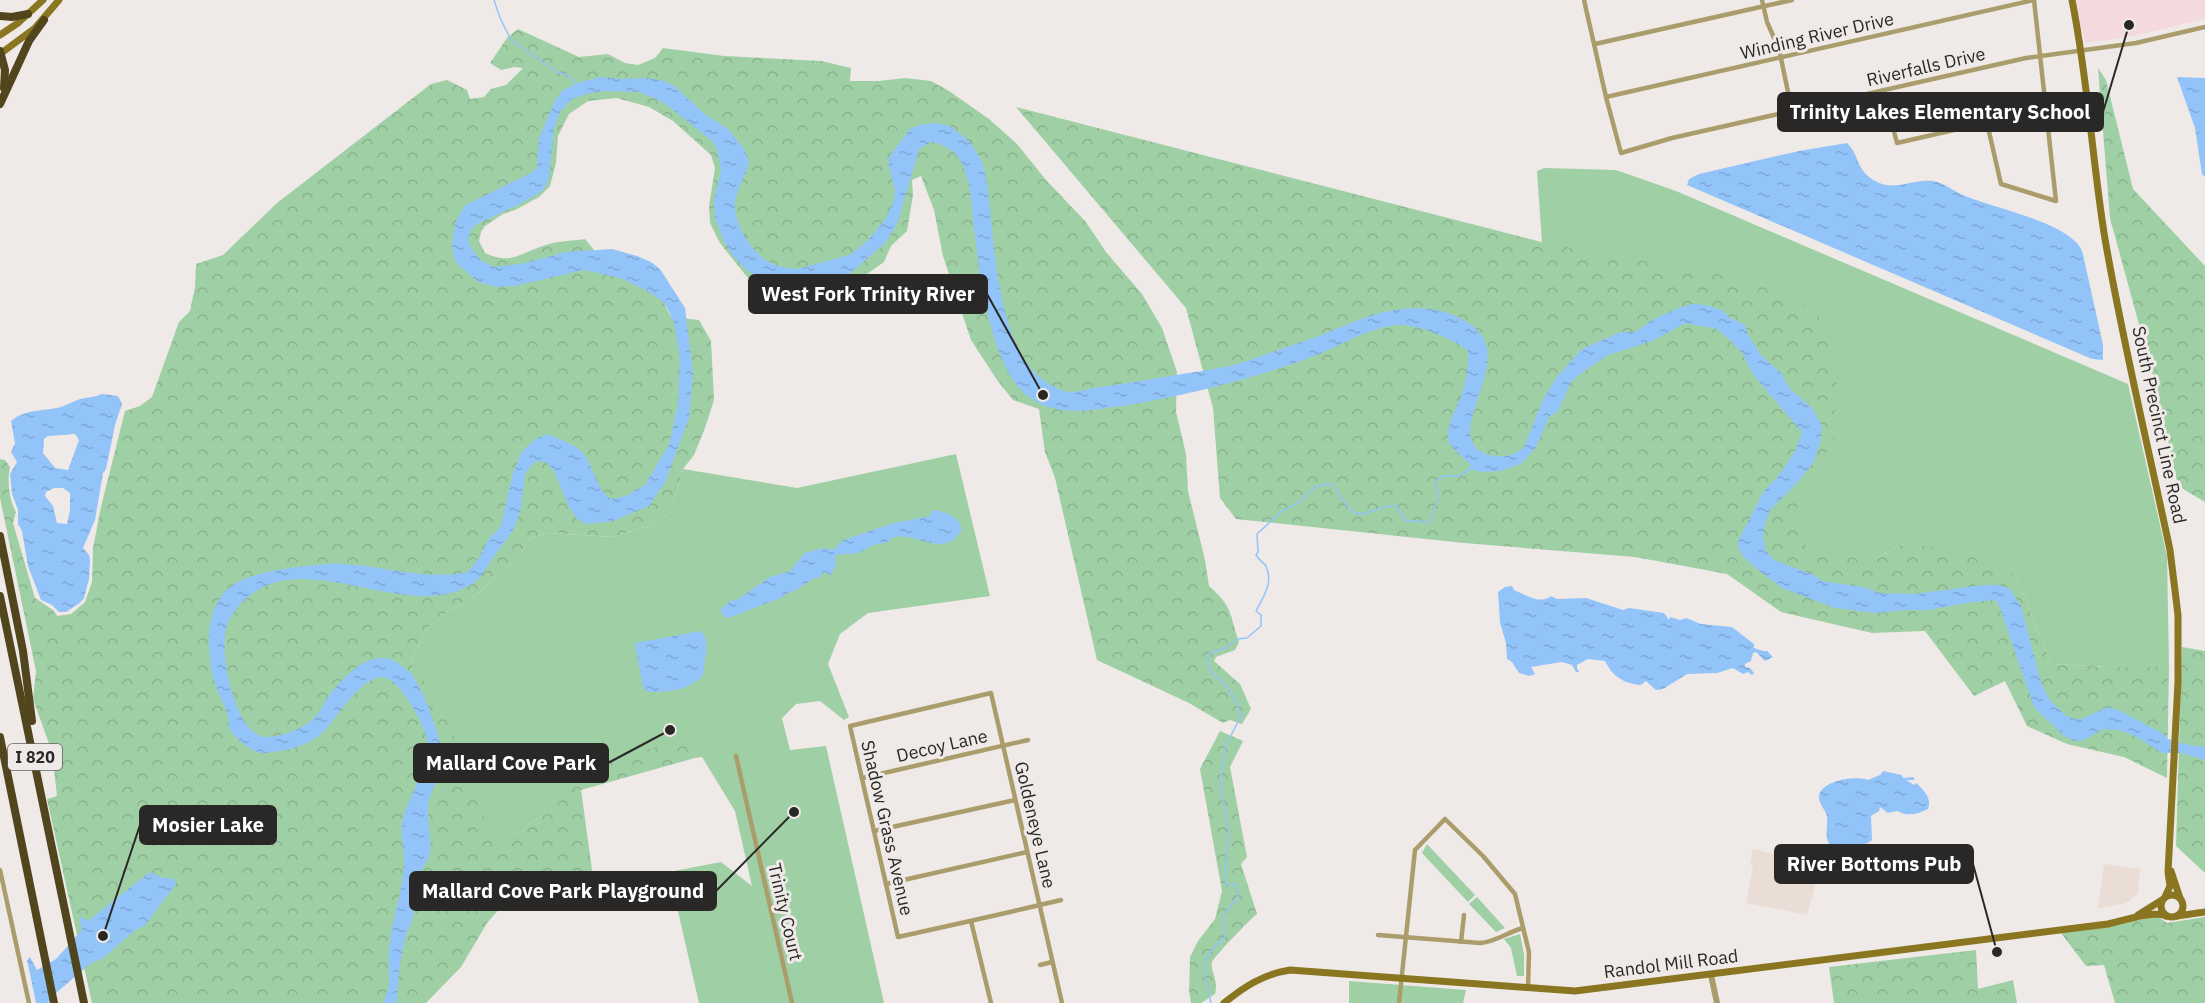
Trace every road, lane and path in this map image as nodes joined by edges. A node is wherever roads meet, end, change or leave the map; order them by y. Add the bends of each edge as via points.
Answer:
1 (43, 0) edge
2 (59, 0) edge
3 (1584, 0) edge
4 (1762, 0) edge
5 (1792, 0) edge
6 (2034, 0) edge
7 (2072, 0) edge
8 (1763, 7) junction
9 (28, 14) junction
10 (0, 16) edge
11 (44, 20) junction
12 (2205, 27) edge
13 (0, 35) edge
14 (1595, 44) junction
15 (2082, 50) junction
16 (0, 53) edge
17 (2041, 56) junction
18 (1781, 58) junction
19 (1883, 90) junction
20 (1606, 98) junction
21 (0, 104) edge
22 (2046, 109) junction
23 (1792, 111) junction
24 (1987, 123) junction
25 (0, 536) edge
26 (0, 596) edge
27 (991, 693) joint
28 (0, 737) edge
29 (1028, 740) dead end
30 (1003, 746) junction
31 (736, 756) dead end
32 (35, 757) junction
33 (862, 778) junction
34 (1016, 800) junction
35 (874, 831) junction
36 (1028, 852) junction
37 (2169, 860) junction
38 (0, 870) edge
39 (886, 884) junction
40 (2164, 899) junction
41 (1061, 900) dead end
42 (2182, 901) junction
43 (1039, 905) junction
44 (2205, 911) edge
45 (1464, 915) dead end
46 (2166, 916) junction
47 (2177, 916) junction
48 (2129, 920) junction
49 (971, 921) junction
50 (1524, 928) junction
51 (1378, 935) dead end
52 (1405, 937) junction
53 (1461, 942) junction
54 (1053, 962) junction
55 (1040, 965) dead end
56 (1711, 975) junction
57 (1401, 979) junction
58 (1528, 989) junction
59 (1225, 1002) edge
60 (29, 1003) edge
61 (54, 1003) edge
62 (84, 1003) edge
63 (792, 1003) edge
64 (991, 1003) edge
65 (1062, 1003) edge
66 (1399, 1003) edge
67 (1717, 1003) edge

1 - 9 main road
2 - 11 main road
3 - 14 street
4 - 8 street
5 - 8 street
6 - 17 street
6 - 18 street, Winding River Drive
7 - 15 main road, South Precinct Line Road
8 - 14 street
8 - 18 street
9 - 10 highway
9 - 13 main road
11 - 16 main road
11 - 21 highway via 29,41
12 - 15 street, Riverfalls Drive via 2136,43
14 - 20 street
15 - 17 street, Riverfalls Drive
15 - 37 main road, South Precinct Line Road via 2115,294 2174,571 2178,681
16 - 21 highway via 5,73
17 - 19 street, Riverfalls Drive
17 - 22 street
18 - 20 street, Winding River Drive
18 - 23 street
19 - 23 street, Riverfalls Drive
19 - 24 street via 1897,143
20 - 23 street, Riverfalls Drive via 1621,153
22 - 24 street
22 - 24 street via 2056,201 2001,184
25 - 32 highway via 25,662
26 - 32 highway, I 820
27 - 30 street, Goldeneye Lane
27 - 33 street, Shadow Grass Avenue via 849,726
28 - 61 highway, I 820
29 - 30 street, Decoy Lane
30 - 33 street, Decoy Lane
30 - 34 street, Goldeneye Lane
31 - 63 street, Trinity Court
32 - 62 highway, I 820
33 - 35 street, Shadow Grass Avenue
34 - 35 street
34 - 36 street, Goldeneye Lane
35 - 39 street, Shadow Grass Avenue
36 - 39 street
36 - 43 street, Goldeneye Lane
37 - 40 main road, South Precinct Line Road via 2170,886
37 - 42 main road, South Precinct Line Road
38 - 60 street
39 - 49 street, Shadow Grass Avenue via 898,937
40 - 42 main road, Randol Mill Road via 2174,895
40 - 46 main road via 2160,907
40 - 48 main road, Randol Mill Road
41 - 43 street
42 - 44 main road, Randol Mill Road
42 - 47 main road via 2182,911
43 - 49 street
43 - 54 street, Goldeneye Lane
44 - 47 main road, Randol Mill Road
45 - 53 street
46 - 47 main road, Randol Mill Road
46 - 48 main road, Randol Mill Road via 2161,913
48 - 56 main road, Randol Mill Road
49 - 64 street
50 - 52 street via 1513,889 1445,819 1415,850
50 - 53 street via 1485,943
50 - 58 street via 1530,962
51 - 52 street
52 - 53 street
52 - 57 street
54 - 55 street
54 - 65 street, Goldeneye Lane
56 - 58 main road, Randol Mill Road via 1575,991
56 - 67 street
57 - 58 main road, Randol Mill Road
57 - 59 main road, Randol Mill Road via 1279,972 1255,981
57 - 66 street

